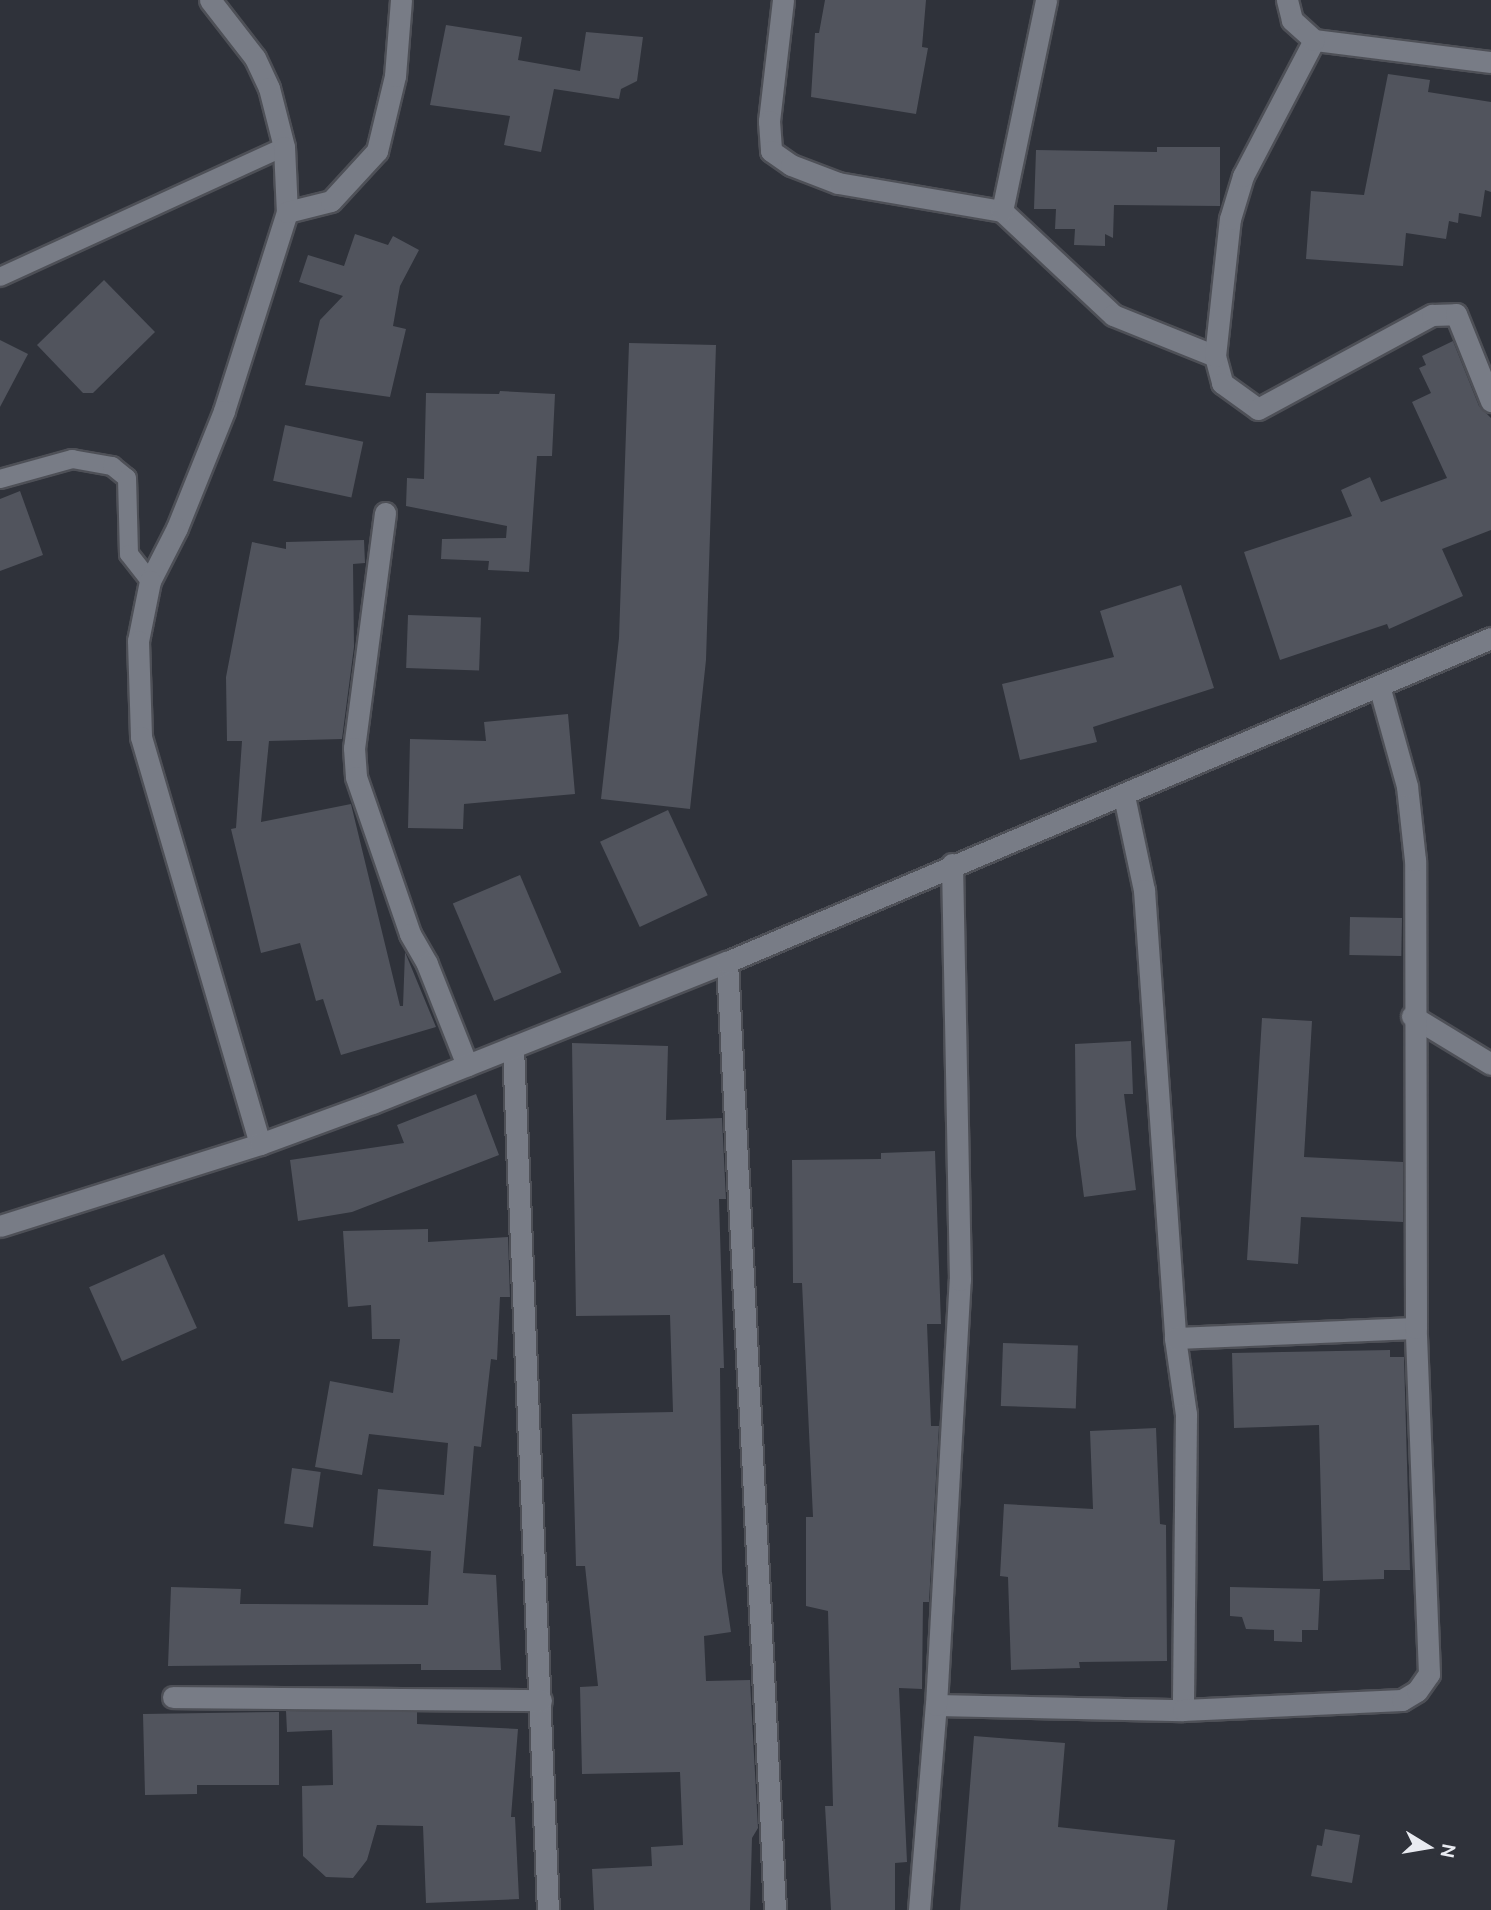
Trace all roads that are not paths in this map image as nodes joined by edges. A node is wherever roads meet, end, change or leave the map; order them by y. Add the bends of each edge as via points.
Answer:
1 (210, 0) edge
2 (401, 0) edge
3 (783, 0) edge
4 (1046, 0) edge
5 (1287, 0) edge
6 (1314, 40) junction
7 (1491, 62) edge
8 (284, 147) junction
9 (1002, 211) junction
10 (286, 212) junction
11 (0, 277) edge
12 (1215, 356) junction
13 (1491, 401) edge
14 (0, 479) edge
15 (385, 513) dead end
16 (150, 581) junction
17 (1491, 638) edge
18 (1379, 686) junction
19 (1124, 796) junction
20 (951, 864) junction
21 (727, 962) junction
22 (1412, 1016) junction
23 (513, 1046) junction
24 (467, 1065) junction
25 (1491, 1065) edge
26 (260, 1144) junction
27 (0, 1226) edge
28 (1416, 1328) junction
29 (1174, 1338) junction
30 (173, 1697) dead end
31 (541, 1700) junction
32 (936, 1705) junction
33 (1183, 1710) junction
34 (548, 1910) edge
35 (775, 1910) edge
36 (919, 1910) edge

1 - 8 street via 256,58
2 - 10 street via 395,76 377,151 331,201
3 - 9 street via 769,121 771,150 791,165 838,183
4 - 9 street
5 - 6 street via 1292,20
6 - 7 street
6 - 12 street via 1243,176 1230,219
8 - 10 street
8 - 11 lane
9 - 12 street via 1113,315
10 - 16 street via 224,411 177,528
12 - 13 street via 1222,383 1258,408 1432,314 1456,314
14 - 16 lane via 72,459 111,466 127,478 129,554
15 - 24 street via 354,748 356,777 410,934 427,964
16 - 26 street via 138,641 141,737
17 - 18 street
18 - 19 street
18 - 22 street via 1406,786 1415,860
19 - 20 street
19 - 29 street via 1144,890
20 - 21 street
20 - 32 street via 960,1280
21 - 23 street
21 - 35 street
22 - 25 street
22 - 28 street
23 - 24 street
23 - 31 street
24 - 26 street
26 - 27 street
28 - 29 street
28 - 33 street via 1429,1674 1418,1690 1402,1700
29 - 33 street via 1186,1414
30 - 31 street
31 - 34 street
32 - 33 street
32 - 36 street

